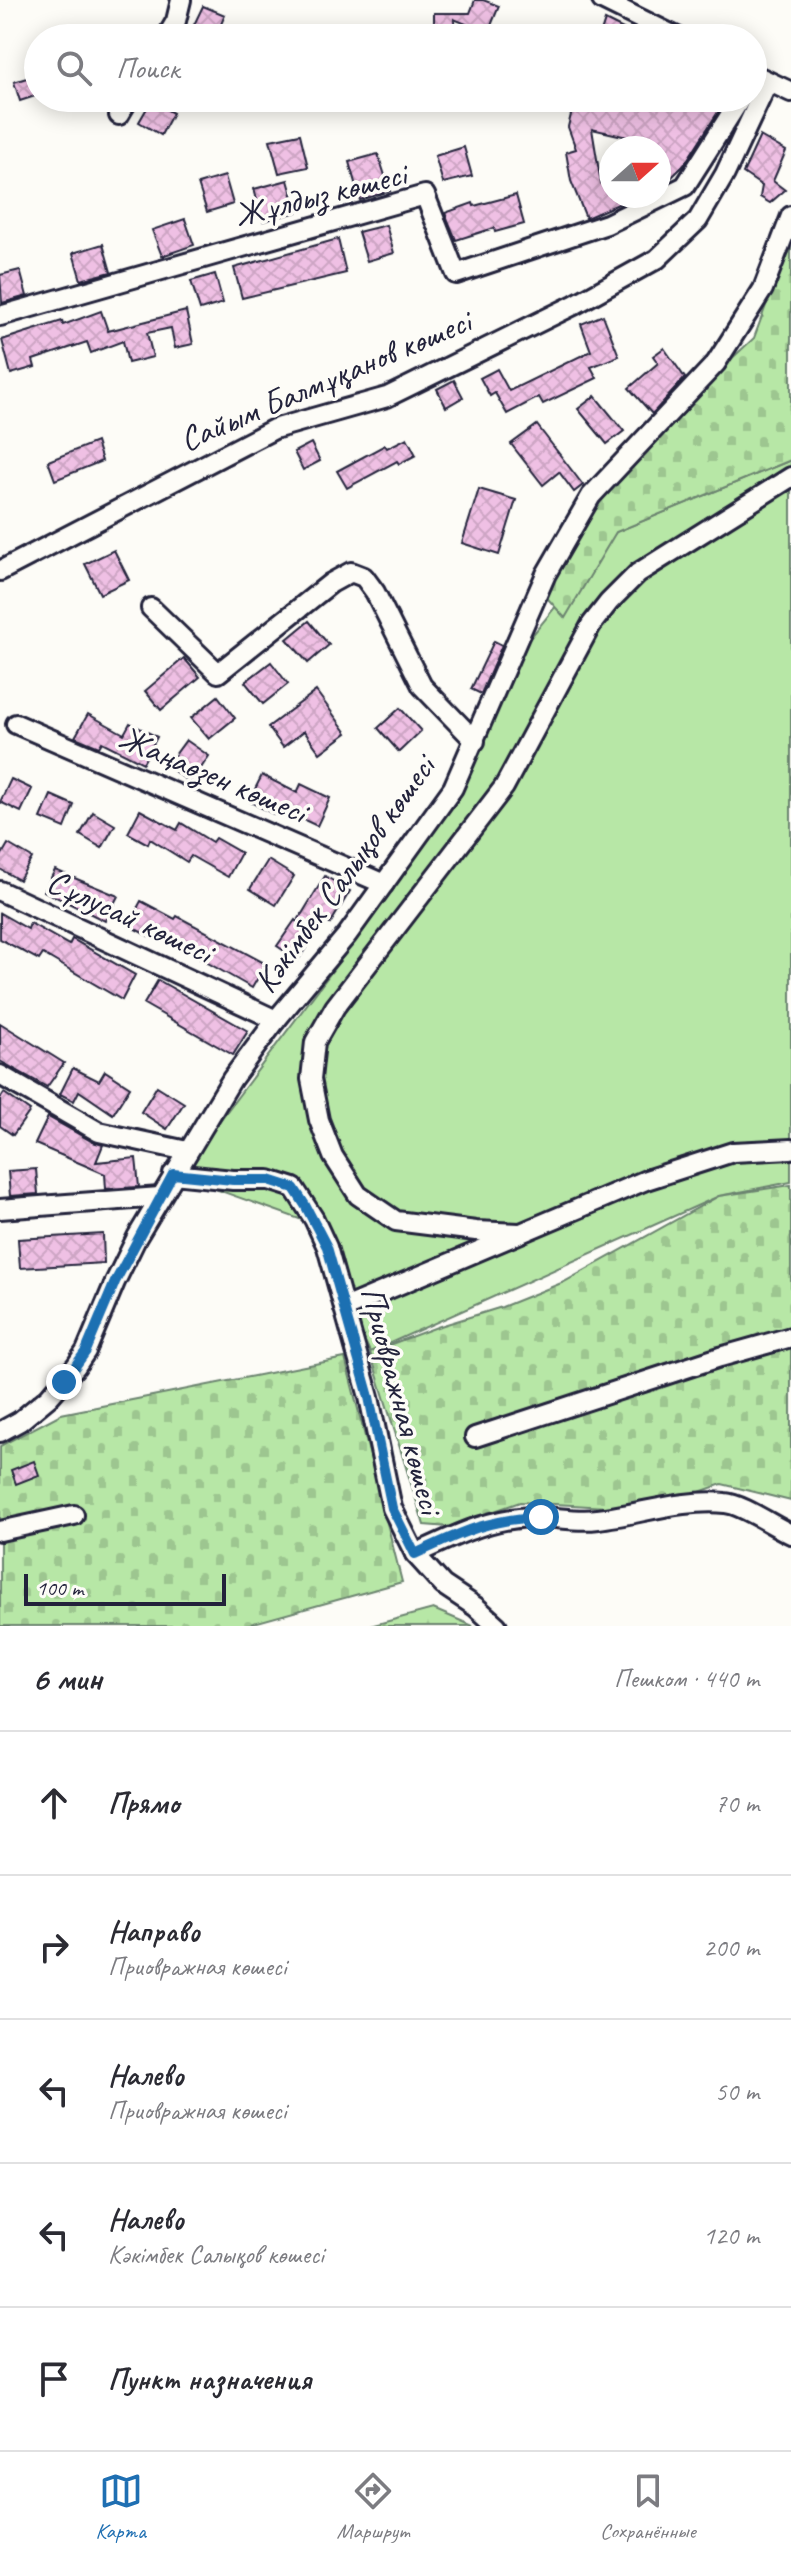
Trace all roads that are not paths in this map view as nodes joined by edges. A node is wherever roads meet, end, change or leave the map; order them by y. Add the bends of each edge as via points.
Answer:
1 (181, 0) edge
2 (602, 0) edge
3 (174, 24) edge
4 (651, 24) edge
5 (767, 82) edge
6 (791, 92) edge
7 (121, 112) edge
8 (732, 112) edge
9 (746, 112) edge
10 (119, 115) dead end
11 (791, 216) edge
12 (0, 316) edge
13 (791, 477) edge
14 (0, 571) edge
15 (151, 608) dead end
16 (16, 724) dead end
17 (475, 741) junction
18 (384, 884) junction
19 (0, 891) edge
20 (276, 1020) junction
21 (0, 1075) edge
22 (791, 1149) edge
23 (187, 1151) junction
24 (173, 1174) junction
25 (160, 1197) junction
26 (0, 1209) edge
27 (519, 1233) junction
28 (344, 1308) junction
29 (791, 1337) edge
30 (0, 1432) edge
31 (475, 1437) dead end
32 (74, 1515) dead end
33 (0, 1531) edge
34 (791, 1534) edge
35 (415, 1554) junction
36 (497, 1626) edge

1 - 3 street
2 - 4 street
5 - 6 street
7 - 10 street
8 - 12 street, Жұлдыз көшесі via 685,186 607,224 456,274 425,195
9 - 14 street, Сайым Балмұқанов көшесі via 725,174 698,220 657,259 387,397 274,429
11 - 17 street, Кәкімбек Салықов көшесі via 763,289 716,363 591,496 546,574
13 - 27 street via 638,573 609,602 591,625 504,787 335,1007 315,1042 311,1079 319,1120 333,1156 358,1195 396,1221
15 - 17 street via 218,673 331,583 351,572 364,577 422,686
16 - 18 street, Жаңаөзен көшесі
17 - 18 street, Кәкімбек Салықов көшесі via 453,788
18 - 20 street, Кәкімбек Салықов көшесі
19 - 20 street, Сұлусай көшесі
20 - 23 street, Кәкімбек Салықов көшесі
21 - 23 street via 99,1132
22 - 27 street via 733,1152 646,1180
23 - 24 street, Кәкімбек Салықов көшесі
24 - 25 street, Кәкімбек Салықов көшесі
24 - 28 street, Приовражная көшесі via 269,1180 294,1188 327,1247
25 - 26 street
25 - 30 street, Кәкімбек Салықов көшесі via 86,1351 49,1397
27 - 28 street
28 - 35 street, Приовражная көшесі via 392,1508
29 - 31 street
32 - 33 street
34 - 35 street via 737,1505 668,1504 587,1520 497,1520
35 - 36 street, Приовражная көшесі via 443,1585

